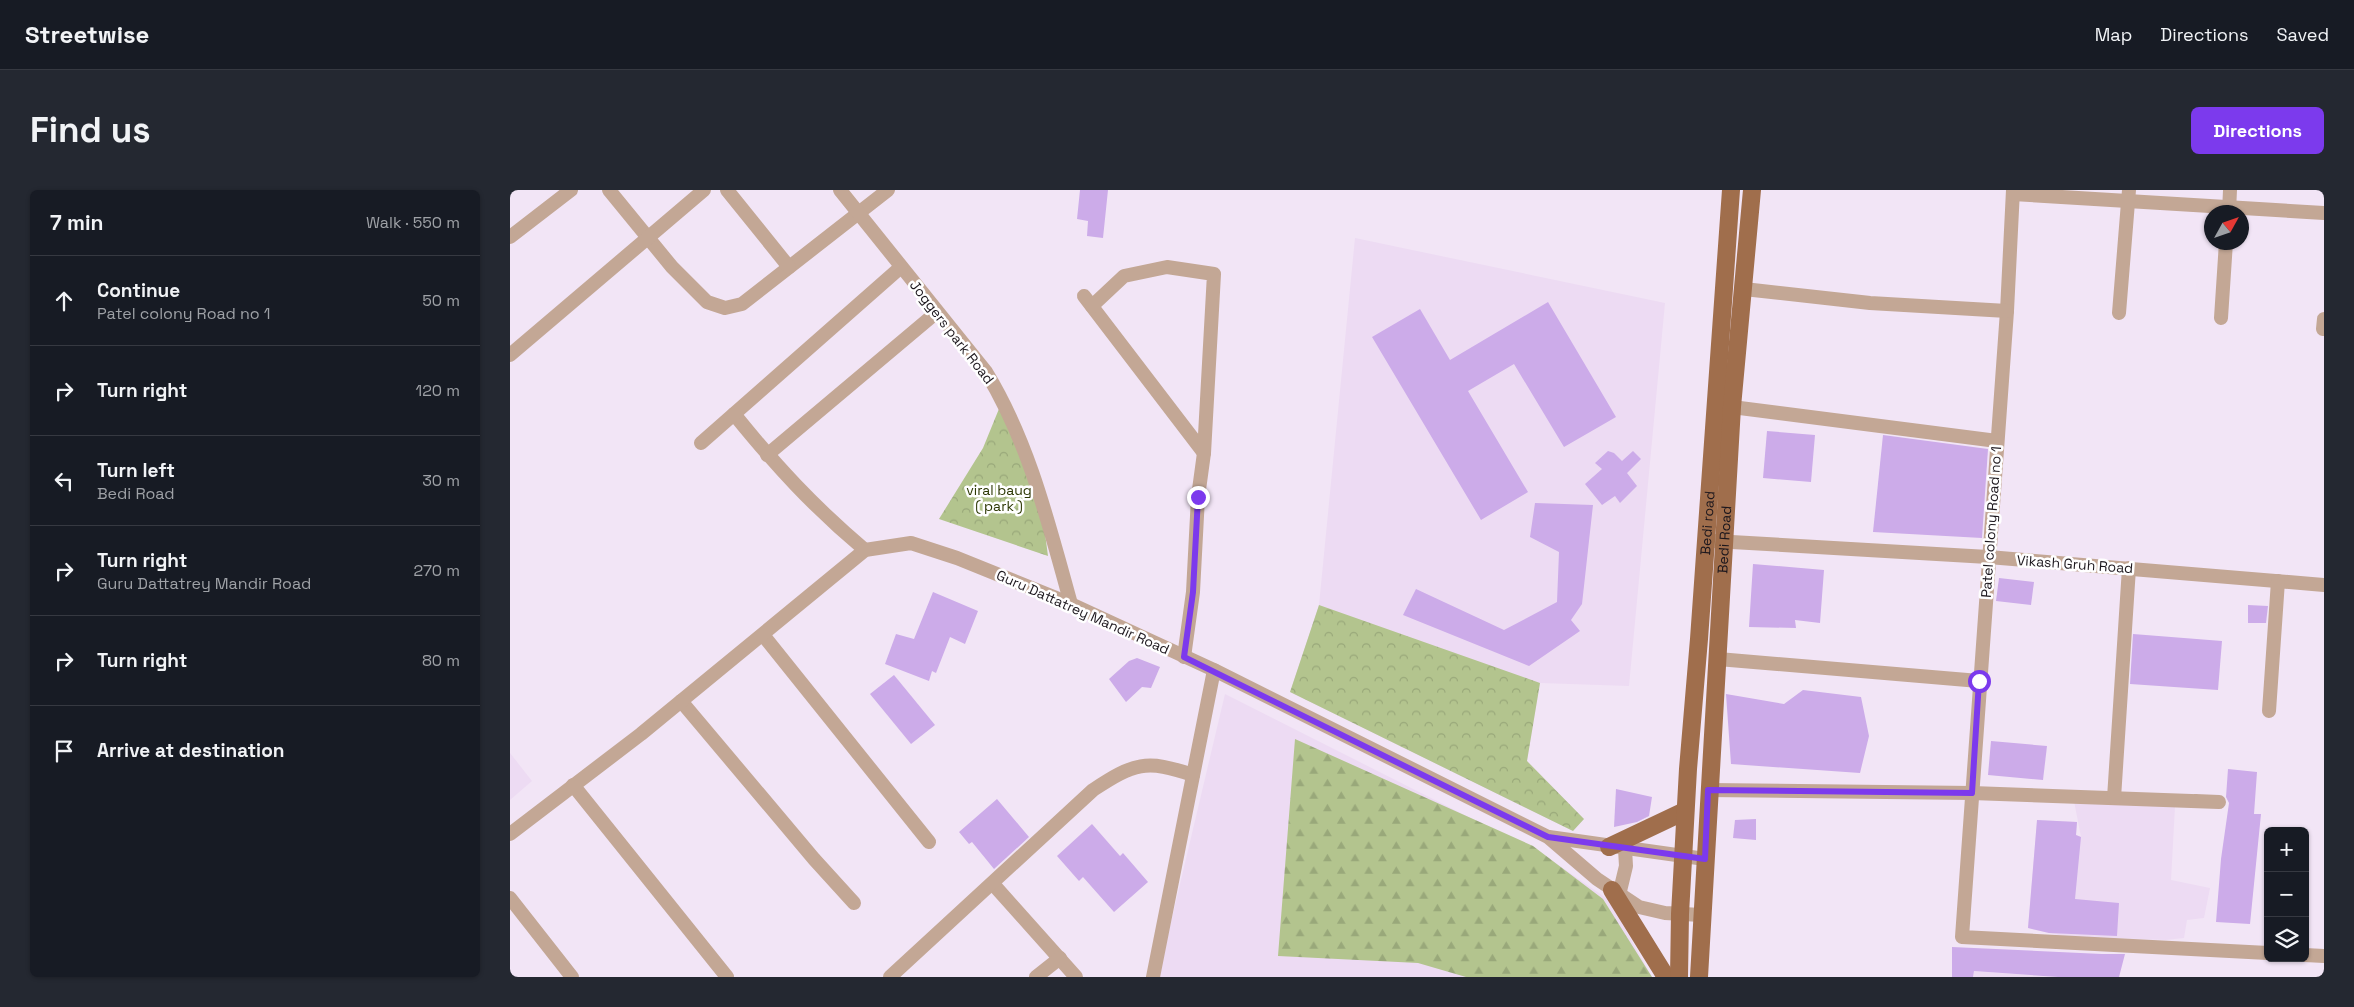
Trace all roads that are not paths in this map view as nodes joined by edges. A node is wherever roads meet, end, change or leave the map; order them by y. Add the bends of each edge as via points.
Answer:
1 (571, 190) edge
2 (609, 190) edge
3 (704, 190) edge
4 (727, 190) edge
5 (840, 190) edge
6 (888, 190) edge
7 (1731, 190) edge
8 (1752, 190) edge
9 (2230, 190) edge
10 (2013, 192) edge
11 (2129, 196) edge
12 (2229, 205) edge
13 (2204, 207) edge
14 (2249, 211) edge
15 (859, 213) junction
16 (2324, 213) edge
17 (510, 237) edge
18 (648, 239) junction
19 (2225, 250) edge
20 (789, 267) junction
21 (901, 267) junction
22 (1744, 290) junction
23 (2008, 311) junction
24 (937, 312) junction
25 (2119, 313) dead end
26 (2221, 318) dead end
27 (2324, 319) edge
28 (2324, 329) edge
29 (510, 356) edge
30 (1732, 407) junction
31 (734, 414) junction
32 (1997, 441) junction
33 (701, 443) dead end
34 (1204, 453) junction
35 (767, 455) junction
36 (1706, 541) junction
37 (1724, 541) junction
38 (865, 550) junction
39 (1988, 557) junction
40 (2129, 568) junction
41 (2278, 581) junction
42 (2324, 585) edge
43 (1071, 604) junction
44 (763, 635) junction
45 (1184, 657) junction
46 (1718, 659) junction
47 (1214, 670) junction
48 (1979, 681) junction
49 (680, 701) junction
50 (2269, 711) dead end
51 (1193, 775) junction
52 (573, 785) junction
53 (1708, 790) junction
54 (1972, 793) junction
55 (2114, 798) junction
56 (2195, 801) dead end
57 (1685, 811) junction
58 (510, 834) edge
59 (1548, 837) junction
60 (929, 842) dead end
61 (1617, 848) junction
62 (1683, 857) junction
63 (1705, 859) junction
64 (993, 884) junction
65 (1616, 892) junction
66 (510, 898) edge
67 (854, 903) dead end
68 (1680, 914) junction
69 (1701, 915) junction
70 (2264, 953) edge
71 (2309, 955) edge
72 (2324, 956) edge
73 (1060, 958) junction
74 (567, 975) edge
75 (727, 977) edge
76 (890, 977) edge
77 (1036, 977) edge
78 (1076, 977) edge
79 (1153, 977) edge
80 (1666, 977) edge
81 (1679, 977) edge
82 (1699, 977) edge

1 - 17 street
2 - 18 street
3 - 18 street
4 - 20 street
5 - 15 street, Joggers park Road
6 - 15 street
7 - 36 main road, Bedi road
8 - 22 main road, Bedi Road
9 - 12 street
10 - 11 street
10 - 23 street, Patel colony Road no 1
11 - 13 street
11 - 25 street
14 - 16 street
15 - 20 street
15 - 21 street, Joggers park Road
18 - 20 street via 693,290 707,302 725,308 742,304
18 - 29 street
19 - 26 street
21 - 24 street, Joggers park Road
21 - 31 street
22 - 23 street via 1870,303
22 - 30 main road, Bedi Road
23 - 32 street, Patel colony Road no 1
24 - 35 street
24 - 43 street, Joggers park Road via 986,372 1002,399 1035,483
27 - 28 street
30 - 32 street
30 - 37 main road, Bedi Road
31 - 33 street
31 - 35 street
32 - 39 street, Patel colony Road no 1
34 - 34 street via 1214,274 1167,267 1124,276 1088,301
34 - 45 street via 1198,497 1193,592
35 - 38 street via 824,515
36 - 37 street, Vikash Gruh Road
36 - 57 main road, Bedi road
37 - 39 street, Vikash Gruh Road
37 - 46 main road, Bedi Road
38 - 43 street, Guru Dattatrey Mandir Road via 911,543
38 - 44 street
39 - 40 street, Vikash Gruh Road
39 - 48 street, Patel colony Road no 1
40 - 41 street, Vikash Gruh Road
40 - 55 street
41 - 42 street, Vikash Gruh Road
41 - 50 street
43 - 45 street, Guru Dattatrey Mandir Road
44 - 49 street
44 - 60 street
45 - 47 street, Guru Dattatrey Mandir Road
46 - 48 street
46 - 53 main road, Bedi Road
47 - 51 street
47 - 59 street, Guru Dattatrey Mandir Road
48 - 54 street, Patel colony Road no 1
49 - 52 street
49 - 67 street
51 - 64 street via 1164,765 1140,765 1117,774 1093,790
51 - 79 street
52 - 58 street
52 - 75 street
53 - 54 street
53 - 63 main road, Bedi Road
54 - 55 street
54 - 70 street, Patel colony Road no 1 via 1962,937
55 - 56 street
57 - 61 main road
57 - 62 main road, Bedi road
59 - 61 street, Guru Dattatrey Mandir Road
59 - 65 street, Guru Dattatrey Mandir Road
61 - 62 street, Guru Dattatrey Mandir Road
61 - 65 street via 1626,866
62 - 63 street, Guru Dattatrey Mandir Road
62 - 68 main road, Bedi road
63 - 69 main road, Bedi Road
64 - 73 street
64 - 76 street
65 - 68 street, Guru Dattatrey Mandir Road via 1638,907
65 - 80 main road
66 - 74 street
68 - 69 street, Guru Dattatrey Mandir Road
68 - 81 main road, Bedi road
69 - 82 main road, Bedi Road
71 - 72 street
73 - 77 street
73 - 78 street

